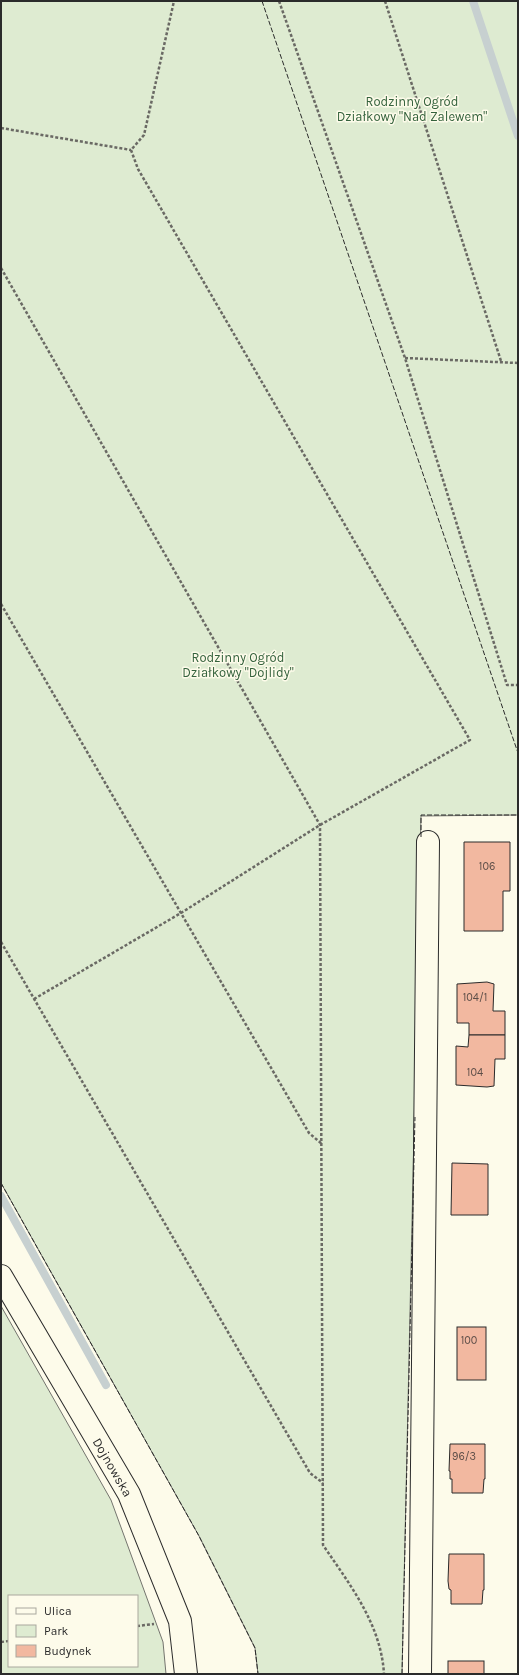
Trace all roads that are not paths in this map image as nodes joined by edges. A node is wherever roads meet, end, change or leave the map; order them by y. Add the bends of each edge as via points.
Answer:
1 (428, 842) dead end
2 (1, 1276) edge
3 (186, 1674) edge
4 (420, 1674) edge

1 - 4 street
2 - 3 street, Dojnowska via 129,1494 180,1621

